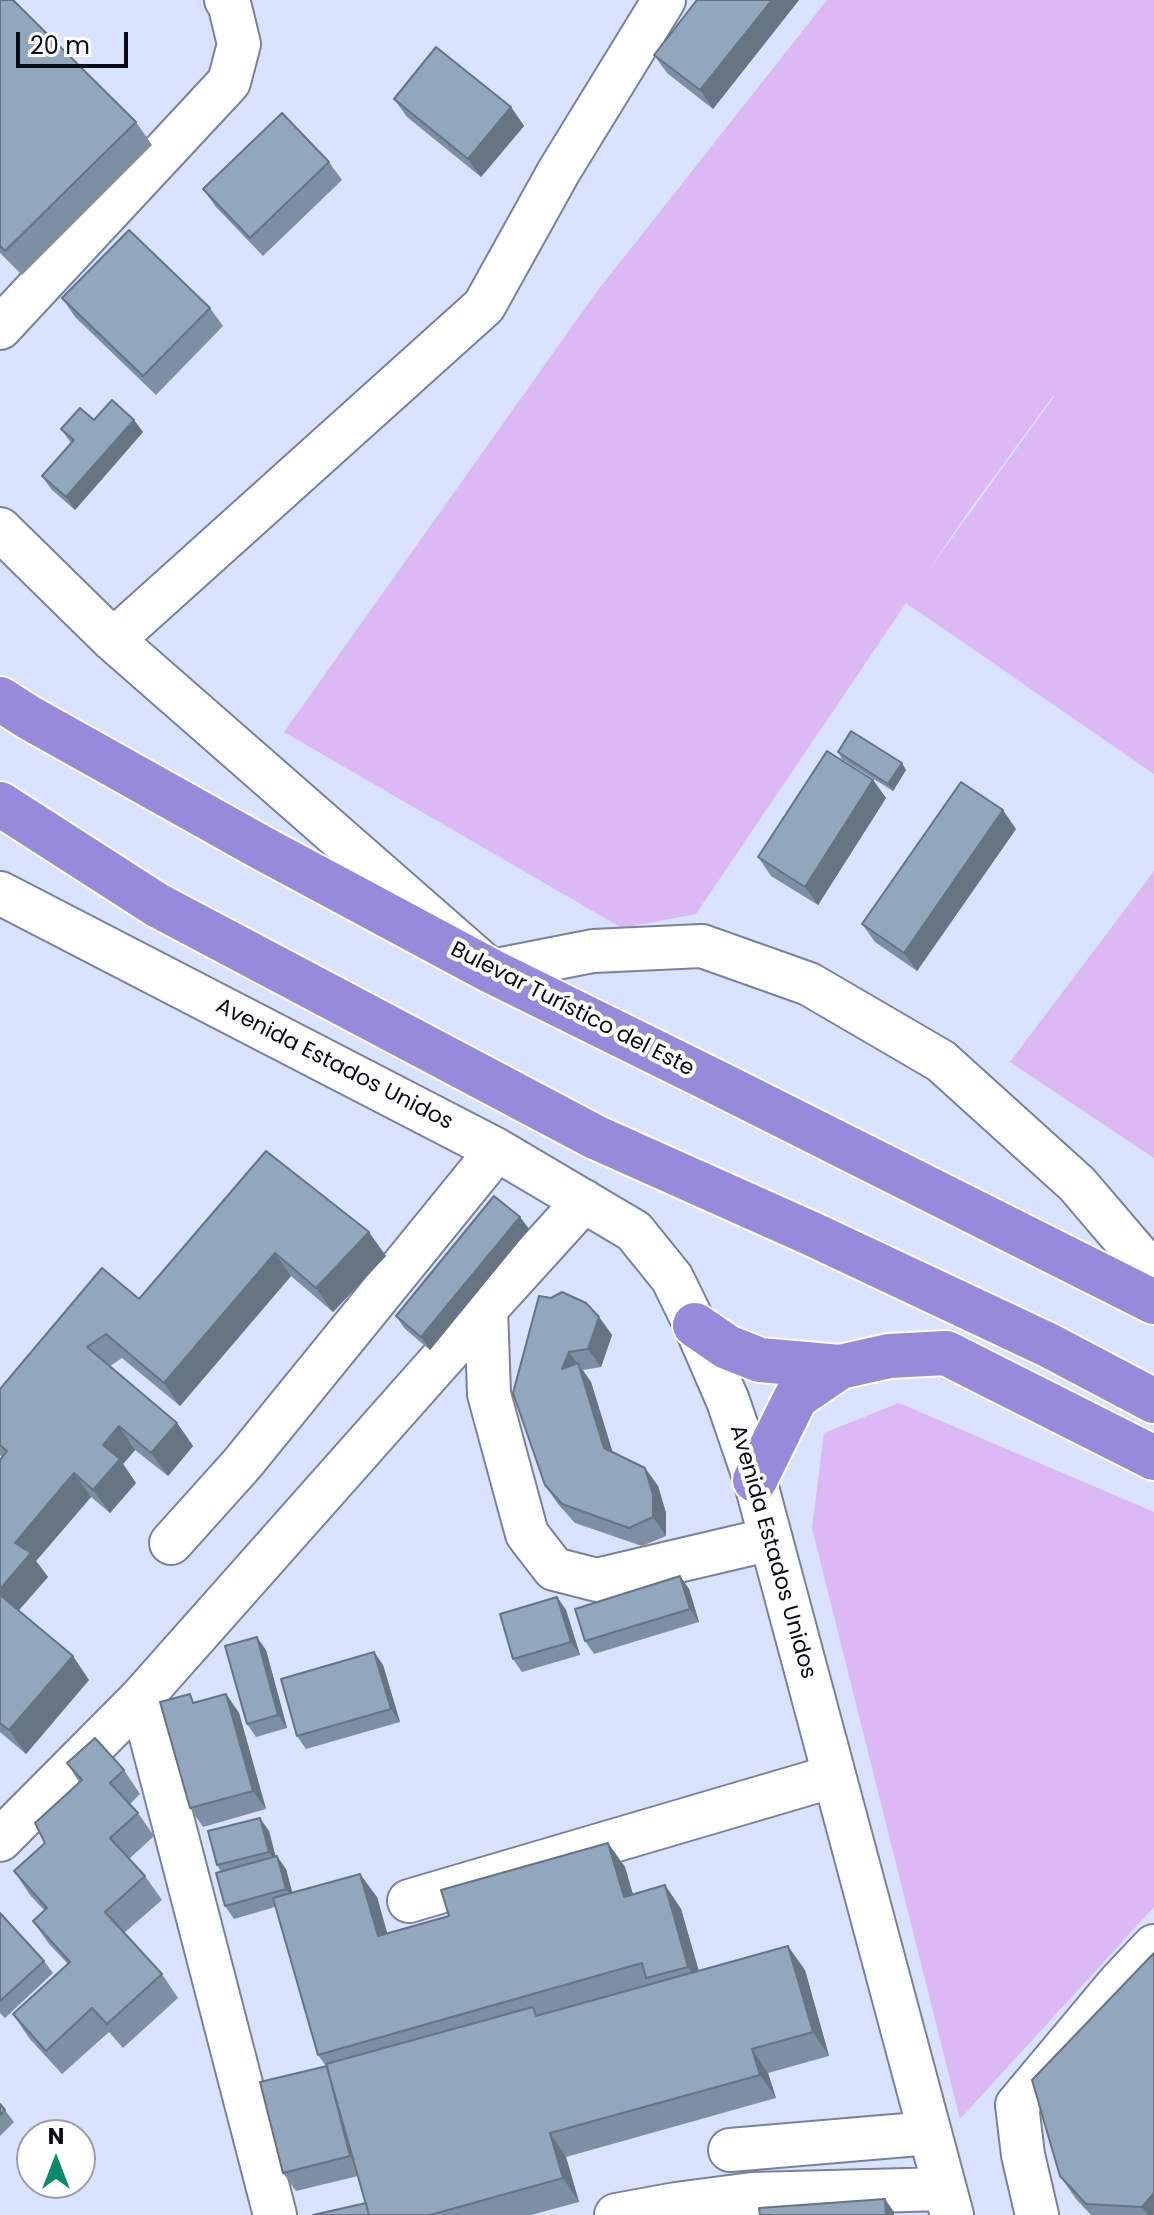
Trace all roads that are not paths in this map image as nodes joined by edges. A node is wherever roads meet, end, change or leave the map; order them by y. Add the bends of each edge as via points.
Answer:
1 (226, 0) edge
2 (664, 0) edge
3 (0, 328) edge
4 (0, 529) edge
5 (113, 640) junction
6 (0, 699) edge
7 (0, 804) edge
8 (0, 893) edge
9 (491, 971) junction
10 (497, 1150) junction
11 (584, 1201) junction
12 (1154, 1274) edge
13 (1154, 1302) edge
14 (486, 1309) junction
15 (695, 1325) junction
16 (840, 1367) junction
17 (1154, 1401) edge
18 (1154, 1458) edge
19 (755, 1480) junction
20 (771, 1539) junction
21 (171, 1543) dead end
22 (141, 1698) junction
23 (834, 1776) junction
24 (0, 1840) edge
25 (409, 1901) dead end
26 (1154, 1946) edge
27 (930, 2133) junction
28 (730, 2150) dead end
29 (948, 2202) edge
30 (275, 2215) edge
31 (616, 2215) edge
32 (1037, 2215) edge

1 - 3 street via 239,44 229,82
2 - 5 street via 484,306
4 - 5 street
5 - 9 street
6 - 9 highway, Bulevar Turístico del Este
7 - 17 highway via 157,905 595,1137 1048,1345
8 - 10 street, Avenida Estados Unidos
9 - 12 street via 593,951 702,946 809,984 941,1061 1077,1184
9 - 13 highway, Bulevar Turístico del Este
10 - 11 street, Avenida Estados Unidos
10 - 21 street via 242,1464
11 - 14 street
11 - 15 street, Avenida Estados Unidos via 634,1231 672,1278
14 - 20 street via 489,1394 527,1534 554,1569 597,1580
14 - 22 street
15 - 16 highway via 727,1347 760,1360
15 - 19 street, Avenida Estados Unidos
16 - 18 highway via 889,1356 946,1353
16 - 19 highway via 796,1397
19 - 20 street, Avenida Estados Unidos
20 - 23 street, Avenida Estados Unidos
22 - 24 street
22 - 30 street
23 - 25 street
23 - 27 street, Avenida Estados Unidos
26 - 32 street via 1017,2105
27 - 28 street
27 - 29 street, Avenida Estados Unidos
29 - 31 street via 752,2194

